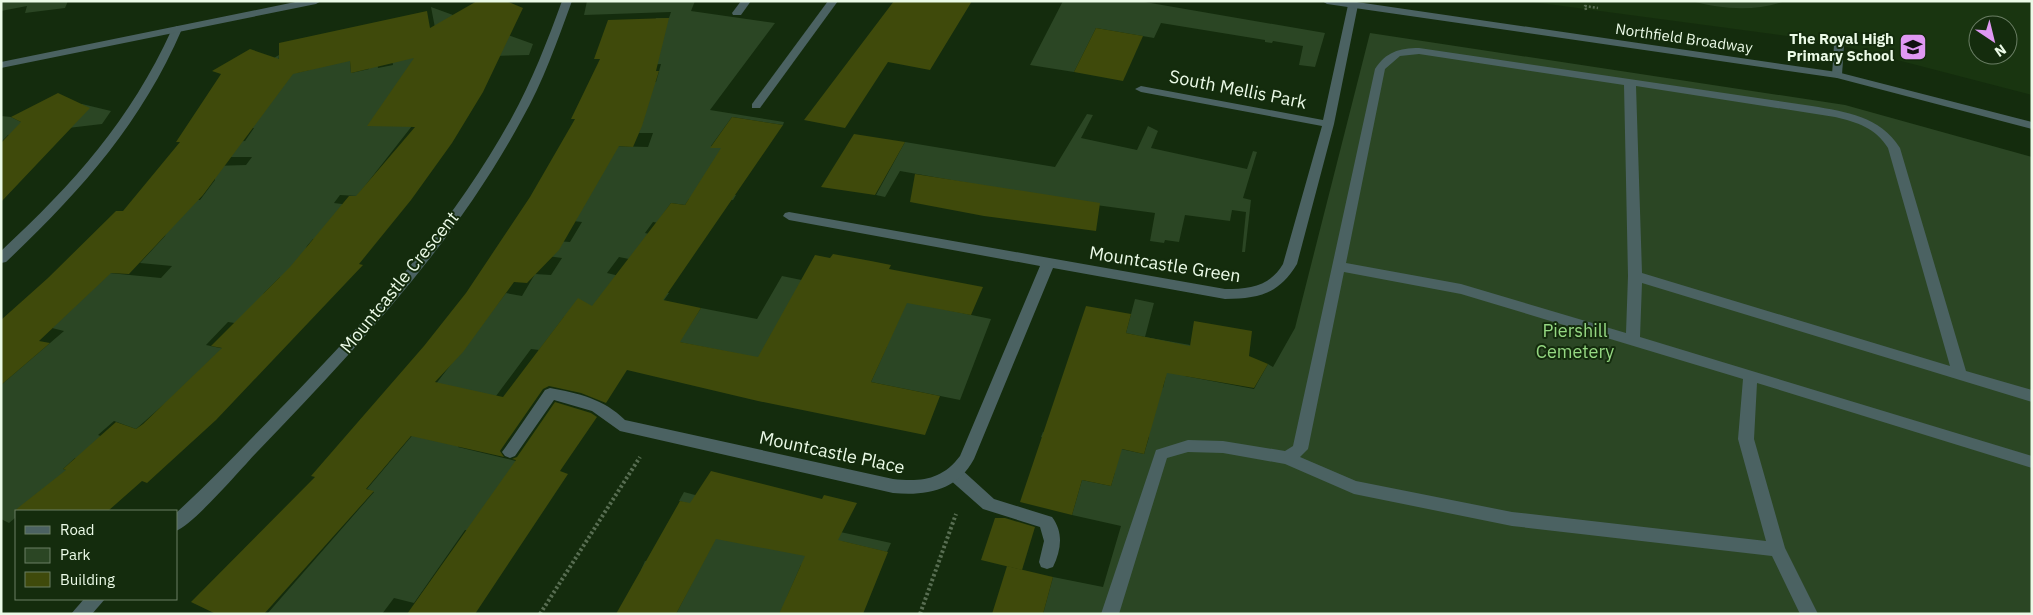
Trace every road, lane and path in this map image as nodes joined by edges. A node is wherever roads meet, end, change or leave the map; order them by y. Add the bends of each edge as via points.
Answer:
1 (316, 1) edge
2 (568, 1) edge
3 (746, 1) edge
4 (833, 1) edge
5 (1327, 1) edge
6 (1353, 5) junction
7 (1598, 8) dead end
8 (1586, 10) dead end
9 (737, 13) dead end
10 (176, 29) junction
11 (1839, 45) dead end
12 (1, 65) edge
13 (1837, 75) junction
14 (1630, 84) junction
15 (1141, 89) dead end
16 (756, 106) dead end
17 (1328, 124) junction
18 (2032, 126) edge
19 (789, 216) dead end
20 (1, 259) edge
21 (1048, 262) junction
22 (1339, 266) junction
23 (1635, 276) junction
24 (1633, 339) junction
25 (1960, 374) junction
26 (1750, 377) junction
27 (2032, 396) edge
28 (655, 433) junction
29 (510, 452) dead end
30 (1287, 458) junction
31 (2032, 462) edge
32 (961, 480) junction
33 (178, 522) edge
34 (1777, 549) junction
35 (1047, 562) dead end
36 (95, 600) edge
37 (80, 614) edge
38 (540, 614) edge
39 (920, 614) edge
40 (1110, 614) edge
41 (1810, 614) edge

1 - 10 street
2 - 33 street, Mountcastle Crescent via 550,51 525,102 473,188 427,252 325,373
3 - 9 street
4 - 16 street
5 - 6 street, Northfield Broadway
6 - 13 street, Northfield Broadway
6 - 17 street, Mountcastle Green
7 - 8 path via 1585,6
10 - 12 street
10 - 20 street via 157,74 118,134 67,194
11 - 13 lane
13 - 18 street, Northfield Broadway
14 - 22 street via 1419,51 1399,52 1391,56 1380,70
14 - 23 street
14 - 25 street via 1853,117 1878,128 1890,138
15 - 17 street, South Mellis Park
17 - 21 street, Mountcastle Green via 1290,264 1284,277 1265,290 1225,294
19 - 21 street, Mountcastle Green
21 - 32 street, Mountcastle Place via 966,459
22 - 24 street via 1461,289
22 - 30 street via 1300,448
23 - 24 street
23 - 25 street
24 - 26 street
25 - 27 street
26 - 31 street
26 - 34 street via 1746,439
28 - 29 street, Mountcastle Place via 620,425 604,409 590,403 550,394
28 - 32 street, Mountcastle Place via 905,488 933,487
28 - 38 path
30 - 34 street via 1354,487 1512,519
30 - 40 street via 1223,447 1188,446 1161,454
32 - 35 street via 989,504 1046,522 1052,528 1054,540
32 - 39 path
34 - 41 street
36 - 37 street

